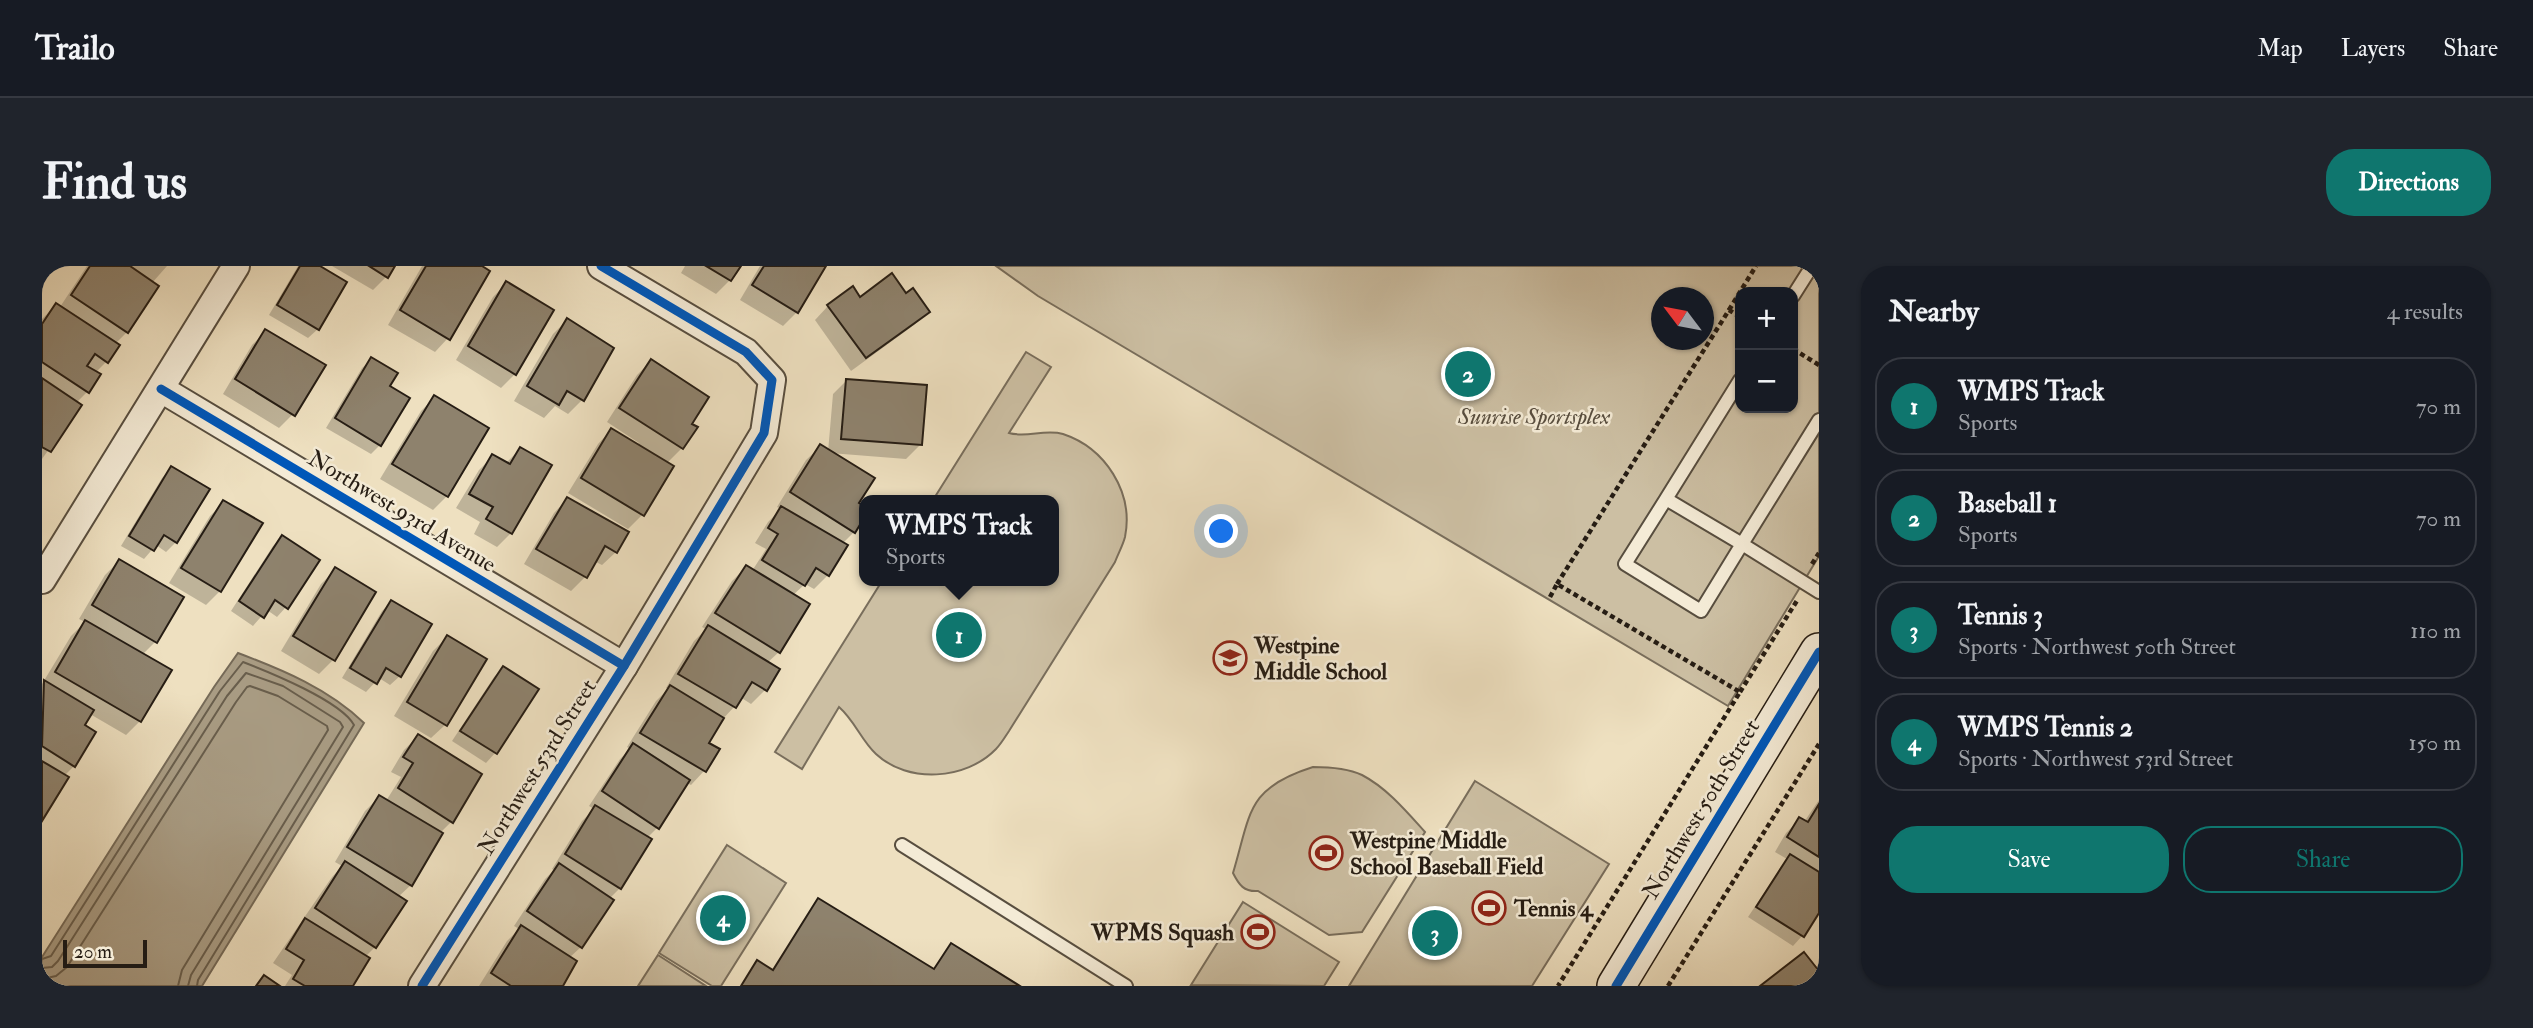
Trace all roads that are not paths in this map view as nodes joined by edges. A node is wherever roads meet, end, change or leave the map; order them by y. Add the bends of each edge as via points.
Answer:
1 (236, 266) edge
2 (601, 266) edge
3 (1812, 266) edge
4 (1798, 288) edge
5 (161, 388) junction
6 (1735, 388) edge
7 (1819, 420) edge
8 (1666, 499) junction
9 (1742, 544) junction
10 (42, 580) edge
11 (1813, 588) edge
12 (1819, 652) edge
13 (624, 666) junction
14 (902, 845) dead end
15 (422, 986) edge
16 (1126, 986) edge
17 (1616, 986) edge

1 - 5 street
2 - 13 street, Northwest 53rd Street via 746,352 772,380 764,433
3 - 4 lane
5 - 10 street
5 - 13 street, Northwest 93rd Avenue
6 - 8 lane
7 - 9 lane
8 - 9 lane
8 - 9 lane via 1625,564 1701,611
9 - 11 lane
12 - 17 street, Northwest 50th Street
13 - 15 street, Northwest 53rd Street
14 - 16 lane

